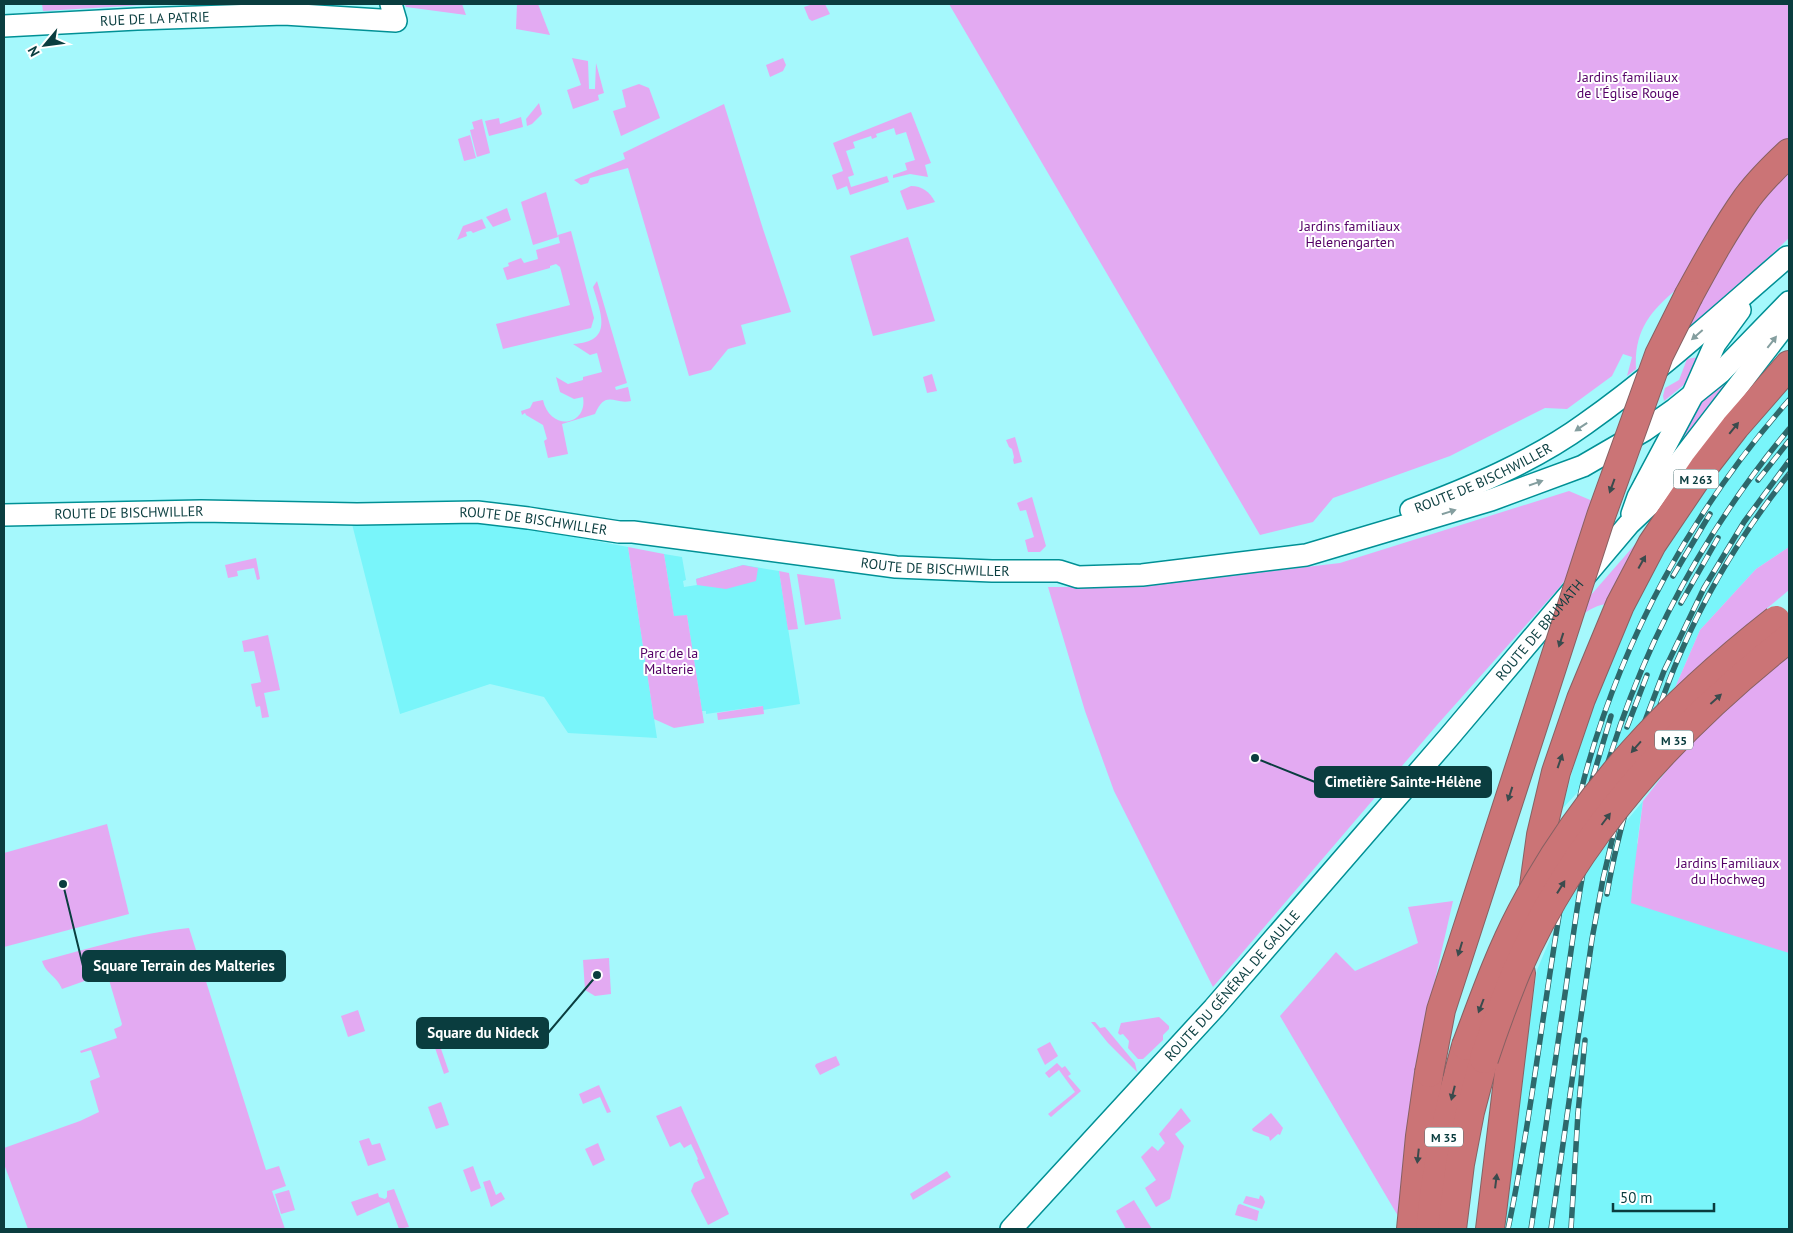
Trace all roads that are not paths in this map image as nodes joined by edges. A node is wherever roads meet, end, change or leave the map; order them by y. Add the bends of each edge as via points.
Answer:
1 (394, 12) edge
2 (4, 26) edge
3 (1789, 153) edge
4 (1789, 164) edge
5 (1788, 256) edge
6 (1694, 285) junction
7 (1789, 302) edge
8 (1789, 320) edge
9 (1789, 365) edge
10 (1692, 396) junction
11 (1645, 430) junction
12 (1666, 444) junction
13 (4, 515) edge
14 (1629, 524) junction
15 (1059, 571) junction
16 (1785, 623) edge
17 (1449, 737) joint
18 (1475, 1052) junction
19 (1012, 1229) edge
20 (1411, 1229) edge
21 (1430, 1229) edge
22 (1452, 1229) edge
23 (1490, 1229) edge

1 - 2 main road, RUE DE LA PATRIE
3 - 6 highway via 1748,198
4 - 6 highway via 1732,228
5 - 10 main road, ROUTE DE BRUMATH / M 263 via 1722,333
5 -> 15 main road, ROUTE DE BISCHWILLER via 1683,347 1585,424 1488,479 1438,500 1315,542 1142,564 1078,564
6 -> 20 highway, bridge via 1659,354 1601,516 1441,1010 1420,1136
7 - 10 main road, ROUTE DE BRUMATH / M 263
14 -> 8 main road, ROUTE DE BRUMATH / M 263 via 1648,506
23 -> 9 highway, M 263 via 1512,1036 1541,835 1556,772 1581,699 1620,605 1652,544 1704,467
10 - 11 main road, ROUTE DE BISCHWILLER
10 - 12 main road, ROUTE DE BRUMATH / M 263
11 - 12 main road via 1654,431
15 -> 11 main road, ROUTE DE BISCHWILLER via 1078,577 1142,575 1306,555 1490,500 1566,473
12 - 14 main road, ROUTE DE BRUMATH / M 263 via 1638,497
13 - 15 main road, ROUTE DE BISCHWILLER via 201,511 476,512 896,568
14 - 17 main road, ROUTE DE BRUMATH / M 263
16 - 18 highway, M 35, bridge via 1746,672 1689,724 1624,795 1604,822 1553,899 1499,1014
17 - 19 main road, ROUTE DU GÉNÉRAL DE GAULLE / M 263 via 1214,1008
18 -> 21 highway, M 35 via 1454,1090
18 - 22 highway, M 35 via 1470,1112

